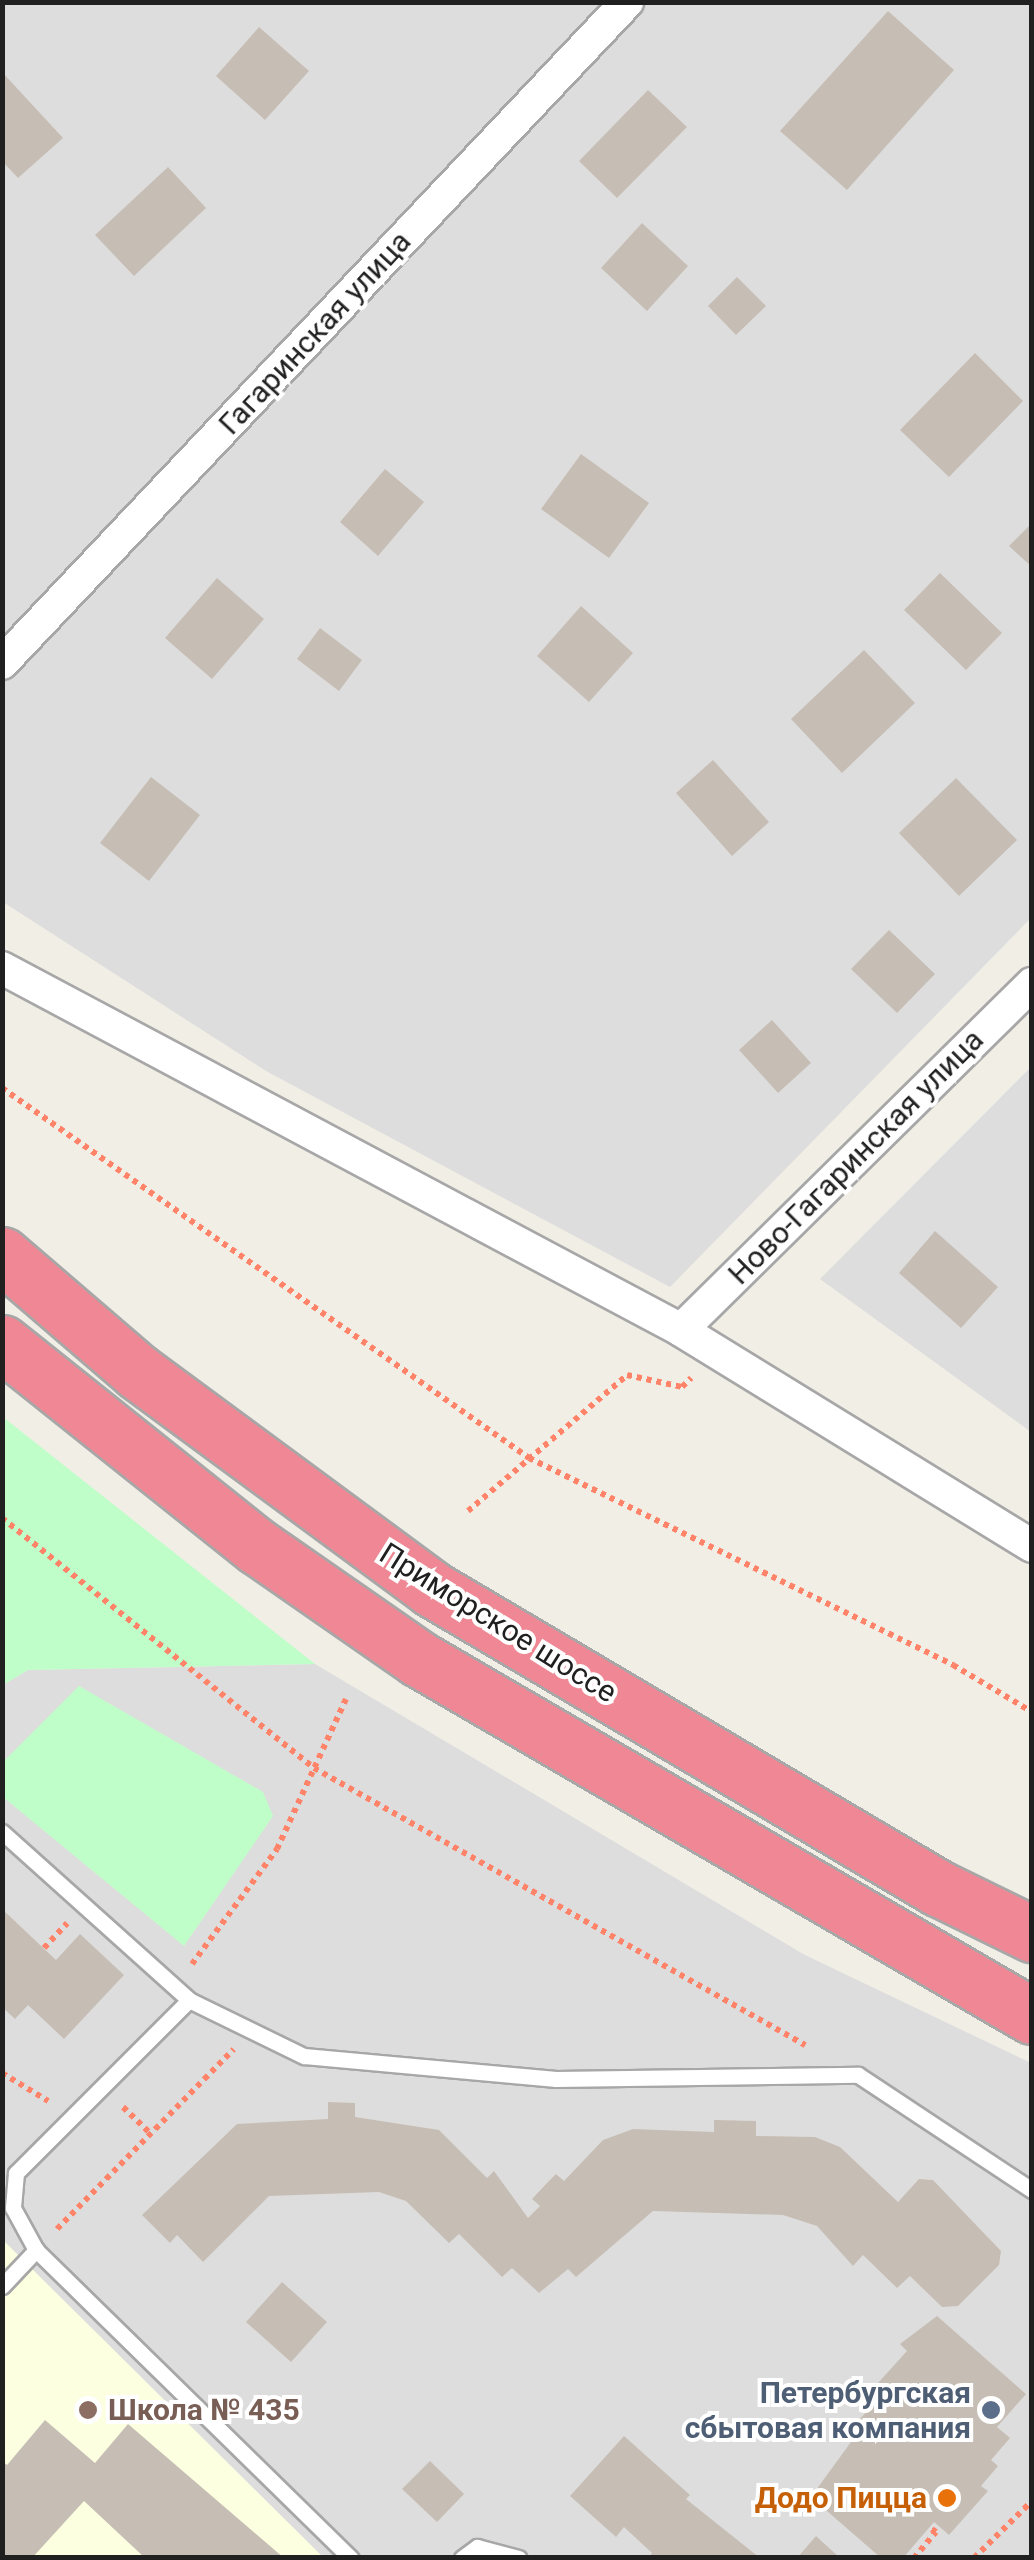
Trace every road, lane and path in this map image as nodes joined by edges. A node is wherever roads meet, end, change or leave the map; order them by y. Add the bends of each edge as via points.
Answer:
1 (627, 2) edge
2 (2, 663) edge
3 (2, 968) edge
4 (1032, 984) edge
5 (2, 1088) edge
6 (2, 1255) edge
7 (680, 1330) junction
8 (2, 1343) edge
9 (718, 1354) junction
10 (529, 1458) junction
11 (468, 1511) dead end
12 (2, 1518) edge
13 (1032, 1546) edge
14 (346, 1699) dead end
15 (1032, 1712) edge
16 (314, 1768) junction
17 (2, 1832) edge
18 (1032, 1934) edge
19 (174, 1987) junction
20 (188, 2000) junction
21 (1032, 2016) edge
22 (252, 2030) junction
23 (2, 2073) edge
24 (858, 2075) junction
25 (102, 2086) junction
26 (72, 2116) junction
27 (150, 2134) junction
28 (1032, 2190) edge
29 (36, 2250) junction
30 (2, 2286) edge
31 (1032, 2501) edge
32 (930, 2528) dead end
33 (977, 2556) edge
34 (351, 2558) edge
35 (462, 2558) edge
36 (519, 2558) edge
37 (914, 2558) edge

1 - 2 street, Гагаринская улица
3 - 7 street
4 - 7 street, Ново-Гагаринская улица
5 - 10 path
6 - 18 highway, Приморское шоссе via 138,1372 432,1589 938,1888
7 - 9 street
8 - 21 highway via 258,1547 420,1659
9 - 10 path via 682,1387 627,1375
9 - 13 street
10 - 11 path
10 - 15 path via 954,1665
12 - 16 path
14 - 16 path
16 - 19 path via 277,1850
16 - 24 path
17 - 19 lane
19 - 20 lane
20 - 22 lane
20 - 25 lane
22 - 24 lane via 304,2056 556,2079
22 - 27 path
23 - 26 path
24 - 28 lane
25 - 26 lane
25 - 27 path
26 - 29 lane via 16,2173 13,2208
27 - 29 path
29 - 30 lane
29 - 34 lane
31 - 33 path
32 - 37 path via 936,2532
35 - 36 lane via 477,2547

